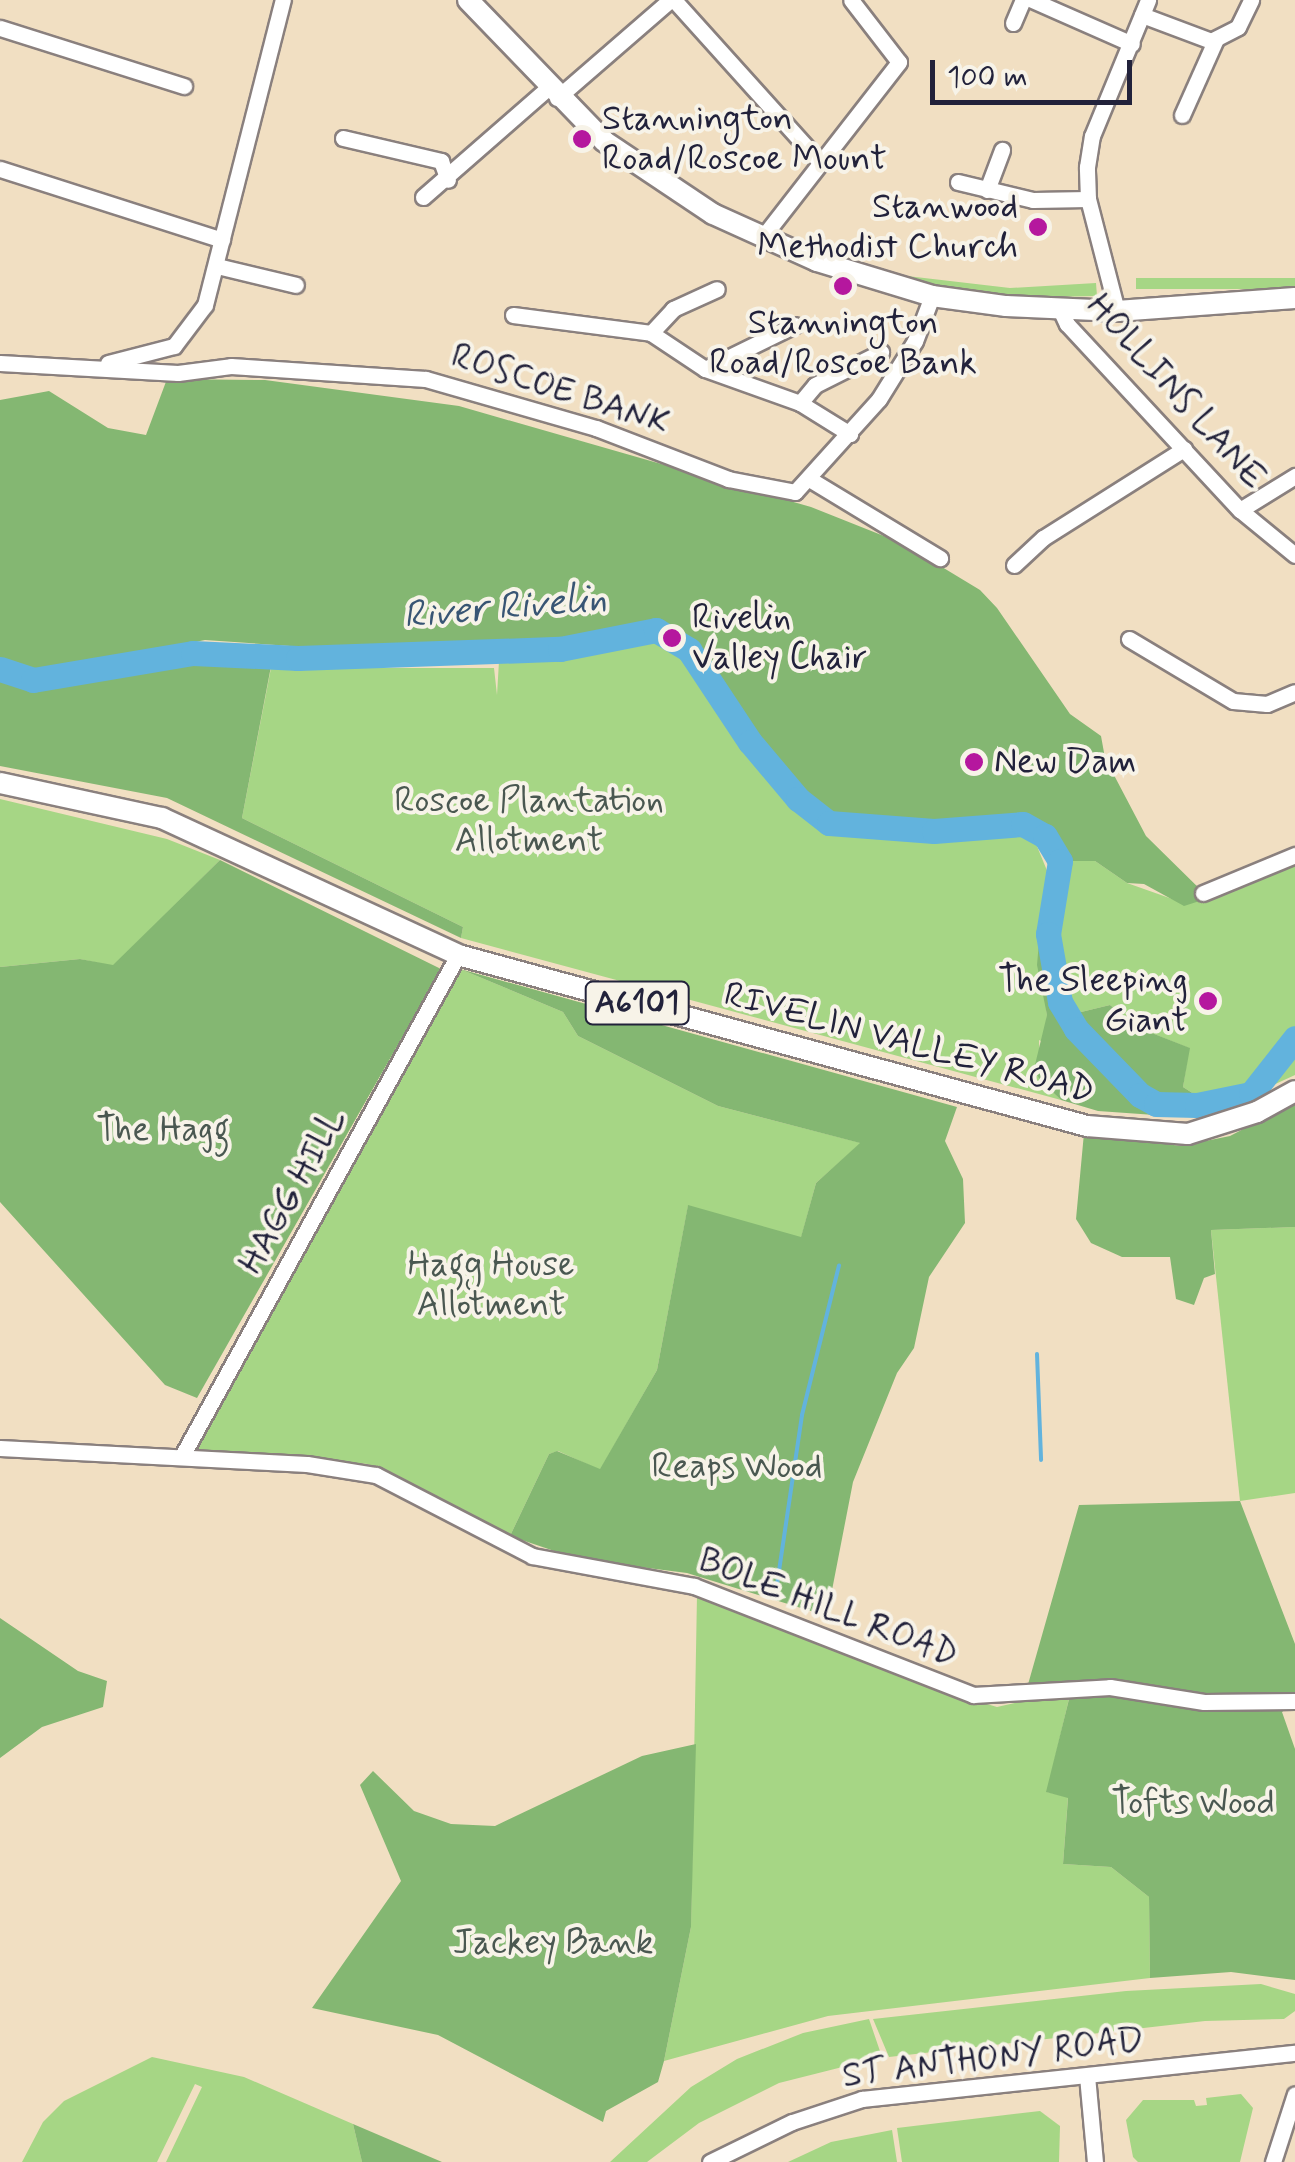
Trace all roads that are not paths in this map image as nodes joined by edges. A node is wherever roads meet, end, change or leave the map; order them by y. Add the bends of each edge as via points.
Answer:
1 (283, 0) edge
2 (468, 0) edge
3 (672, 0) edge
4 (851, 0) edge
5 (1023, 0) edge
6 (1032, 0) edge
7 (1252, 0) edge
8 (1145, 7) edge
9 (1013, 23) dead end
10 (0, 28) edge
11 (1216, 40) junction
12 (1132, 44) junction
13 (184, 86) dead end
14 (552, 94) junction
15 (1182, 115) dead end
16 (344, 138) dead end
17 (1002, 150) dead end
18 (819, 161) junction
19 (0, 170) edge
20 (448, 180) junction
21 (958, 182) dead end
22 (986, 190) junction
23 (423, 197) dead end
24 (1088, 198) junction
25 (762, 238) junction
26 (222, 240) junction
27 (216, 266) junction
28 (296, 285) dead end
29 (717, 289) dead end
30 (932, 296) junction
31 (1295, 298) edge
32 (1058, 307) junction
33 (1116, 311) junction
34 (512, 314) dead end
35 (795, 325) dead end
36 (651, 333) junction
37 (881, 352) dead end
38 (0, 362) edge
39 (92, 368) junction
40 (704, 369) junction
41 (800, 403) junction
42 (850, 434) junction
43 (1184, 449) junction
44 (1295, 476) edge
45 (811, 480) junction
46 (877, 497) dead end
47 (1240, 510) junction
48 (866, 512) junction
49 (1295, 556) edge
50 (940, 558) dead end
51 (1014, 565) dead end
52 (1128, 639) dead end
53 (1295, 692) edge
54 (0, 783) edge
55 (1295, 855) edge
56 (1203, 893) dead end
57 (458, 955) junction
58 (1295, 1091) edge
59 (0, 1448) edge
60 (182, 1456) junction
61 (1295, 1701) edge
62 (1295, 2053) edge
63 (1088, 2076) junction
64 (1295, 2094) edge
65 (710, 2162) edge
66 (1095, 2162) edge
67 (1273, 2162) edge

1 - 26 street
2 - 14 main road
3 - 14 street
3 - 18 street
4 - 18 street via 898,62
5 - 9 street
6 - 12 street
7 - 11 street via 1238,28
8 - 11 street via 1201,40
8 - 12 street
10 - 13 street
11 - 15 street
12 - 24 street via 1092,136
14 - 20 street
14 - 25 main road via 639,167
16 - 20 street via 441,161
17 - 22 street
18 - 25 street
19 - 26 street
20 - 23 street
21 - 22 street
22 - 24 street via 1033,200
24 - 33 street
25 - 30 main road
26 - 27 street
27 - 28 street
27 - 39 street via 195,325 174,346
29 - 36 street via 673,308
30 - 32 main road
30 - 42 street via 890,384
31 - 33 main road
32 - 33 main road
32 - 43 street, HOLLINS LANE
34 - 36 street
35 - 40 street
36 - 40 street
37 - 41 street via 815,384
38 - 39 street, ROSCOE BANK
39 - 45 street, ROSCOE BANK via 178,373 231,366 426,379 505,398 776,493 795,492
40 - 41 street
41 - 42 street
42 - 45 street
43 - 47 street, HOLLINS LANE
43 - 51 street via 1043,538
44 - 47 street
45 - 48 street
46 - 48 street
47 - 49 street, HOLLINS LANE
48 - 50 street
52 - 53 street via 1233,701 1267,704
54 - 57 main road, RIVELIN VALLEY ROAD / A6101 via 162,818
55 - 56 street
57 - 58 main road, RIVELIN VALLEY ROAD / A6101 via 1124,1133 1188,1134 1257,1112
57 - 60 street, HAGG HILL
59 - 60 street, BOLE HILL ROAD
60 - 61 street, BOLE HILL ROAD via 376,1475 532,1556 694,1586 974,1695 1110,1686 1204,1702
62 - 63 street, ST ANTHONY ROAD
63 - 65 street, ST ANTHONY ROAD via 862,2099 792,2122
63 - 66 street
64 - 67 street

